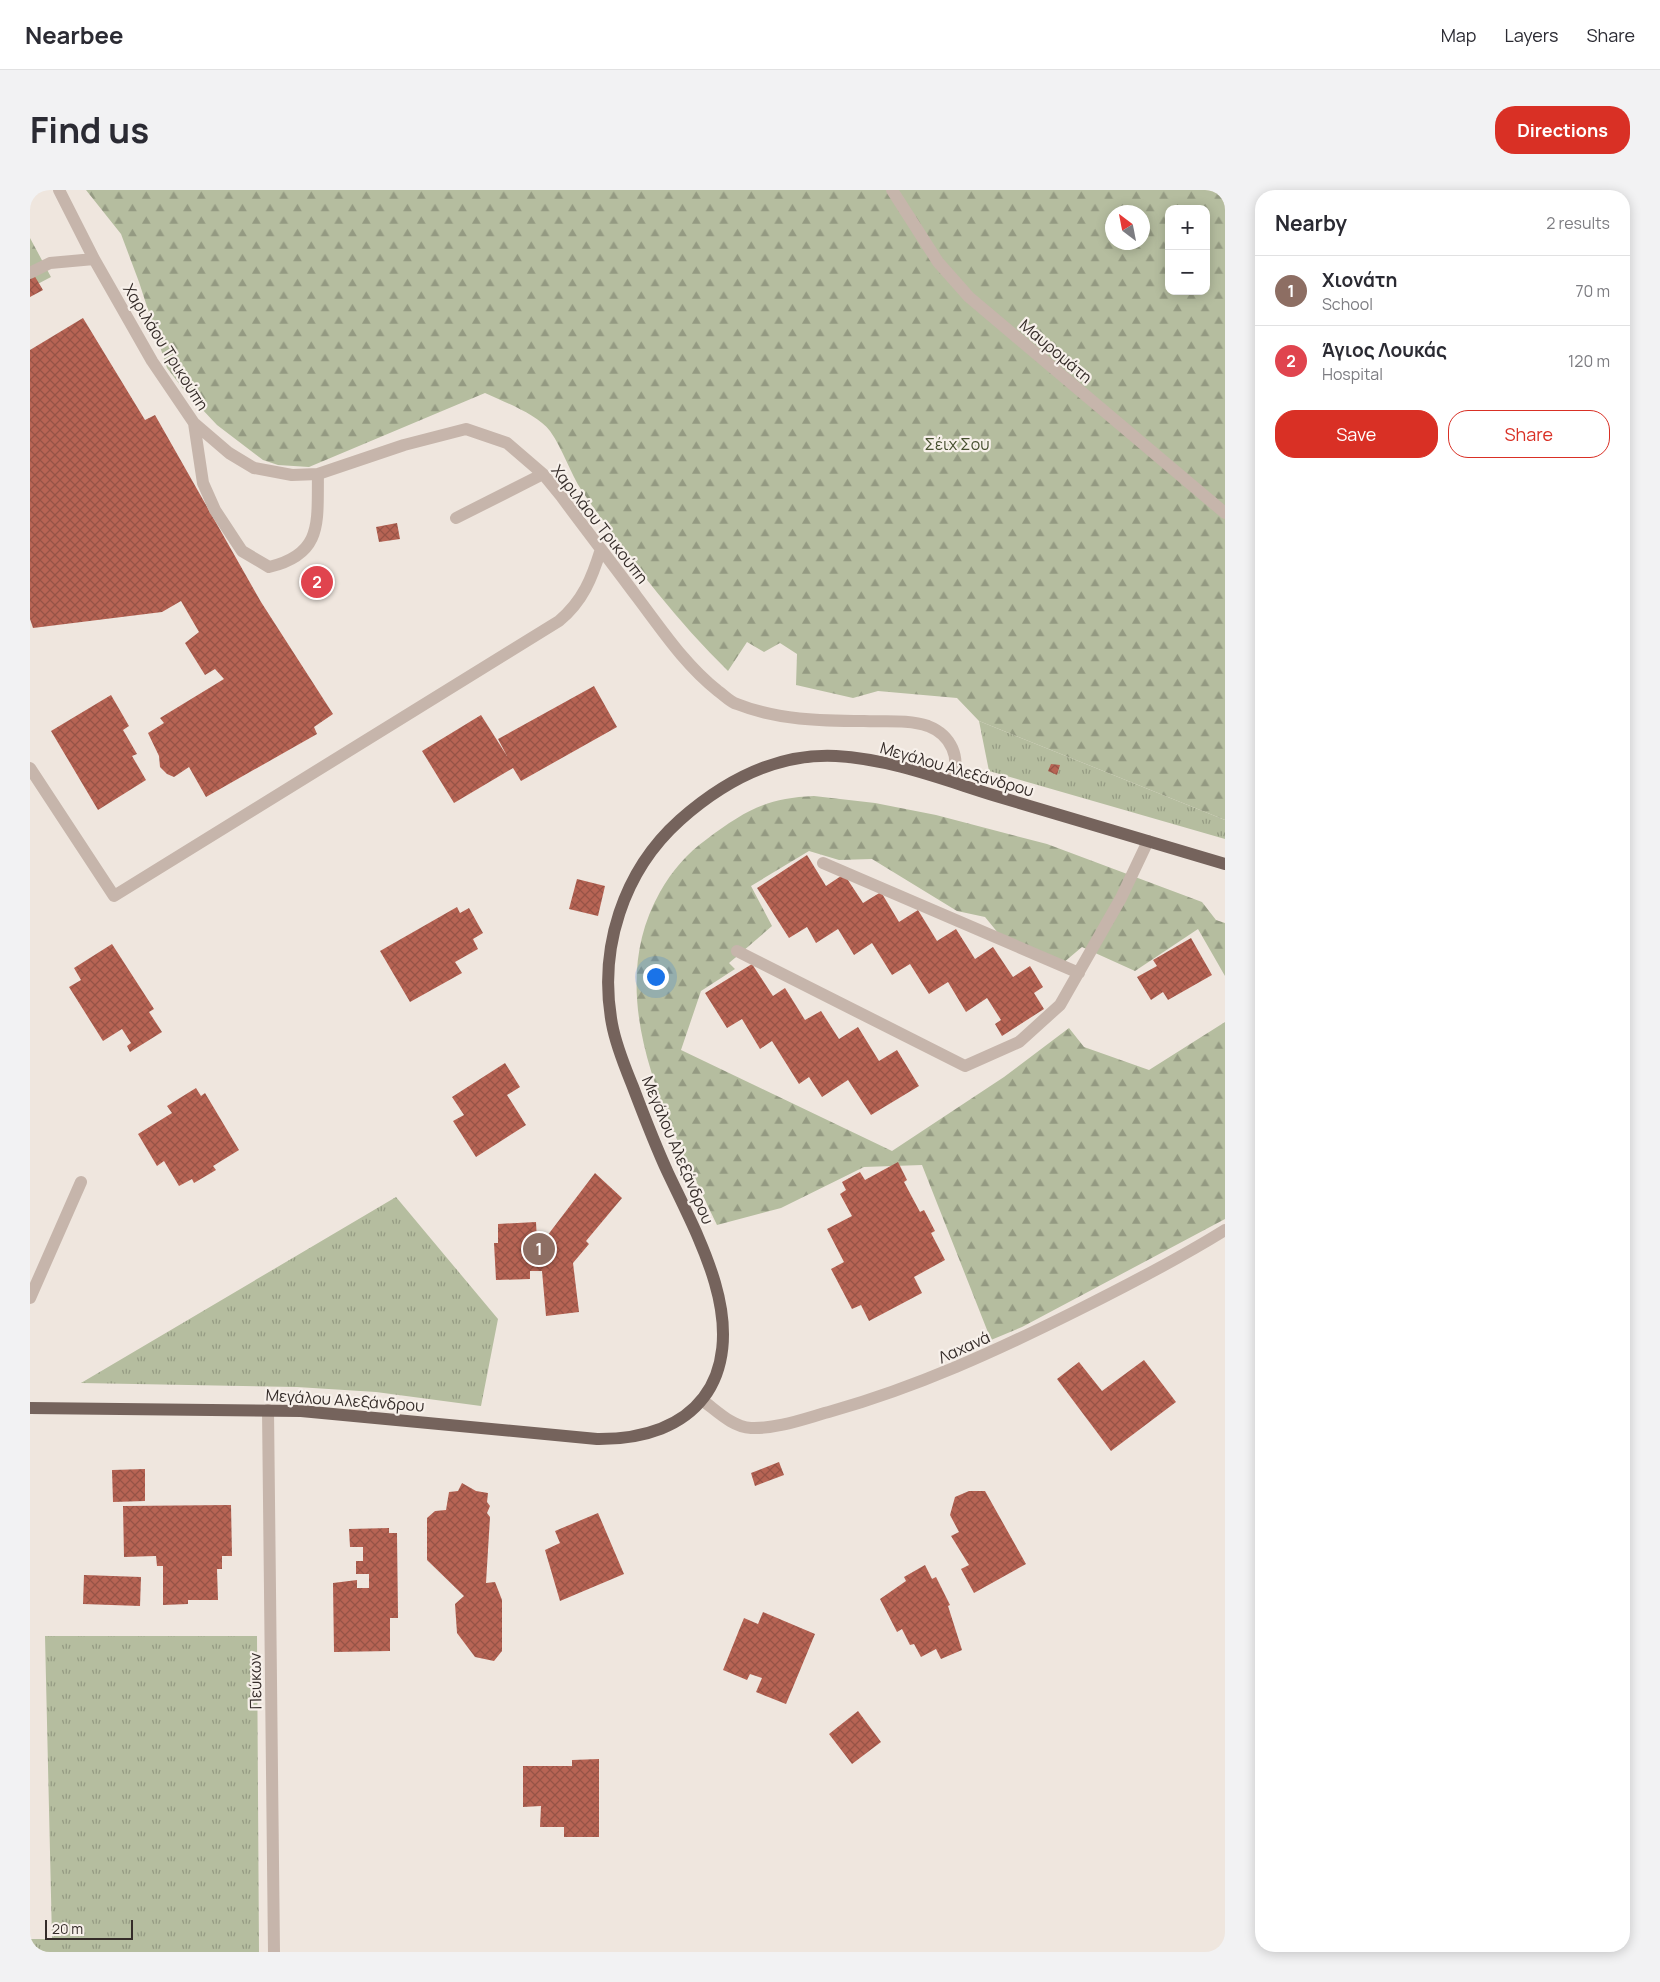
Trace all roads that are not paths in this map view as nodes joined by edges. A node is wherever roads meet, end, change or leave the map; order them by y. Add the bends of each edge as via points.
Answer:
1 (59, 190) edge
2 (892, 190) edge
3 (94, 259) junction
4 (30, 273) edge
5 (194, 423) junction
6 (318, 474) junction
7 (543, 474) junction
8 (1225, 513) edge
9 (456, 518) dead end
10 (601, 549) junction
11 (30, 768) edge
12 (951, 781) junction
13 (1148, 842) junction
14 (823, 862) dead end
15 (1225, 864) edge
16 (737, 951) dead end
17 (1079, 973) junction
18 (81, 1182) dead end
19 (1225, 1230) edge
20 (30, 1298) edge
21 (702, 1400) junction
22 (30, 1408) edge
23 (268, 1410) junction
24 (274, 1952) edge

1 - 3 street, Χαριλάου Τρικούπη
2 - 8 street, Μαυρομάτη via 938,262 969,297
3 - 4 street via 50,263
3 - 5 street, Χαριλάου Τρικούπη via 156,367
5 - 6 street, Χαριλάου Τρικούπη via 229,453 254,468 292,475
5 - 6 street via 203,483 215,510 242,551 269,567 289,562 312,541 317,522
6 - 7 street, Χαριλάου Τρικούπη via 404,445 466,429 507,443
7 - 9 street
7 - 10 street, Χαριλάου Τρικούπη
10 - 11 street via 585,592 559,621 114,896
10 - 12 street, Χαριλάου Τρικούπη via 678,653 734,703 770,715 835,721 910,722 927,726 940,732 956,756 957,769
12 - 13 main road, Μεγάλου Αλεξάνδρου
12 - 21 main road, Μεγάλου Αλεξάνδρου via 837,756 796,759 758,769 719,790 669,830 644,862 623,902 614,926 610,952 608,993 613,1030 654,1142 703,1248 720,1302 720,1359
13 - 15 main road, Μεγάλου Αλεξάνδρου
13 - 17 street
14 - 17 street
16 - 17 street via 965,1066 1019,1042 1060,1005
18 - 20 street
19 - 21 street, Λαχανά via 1020,1340 916,1385 808,1418 762,1428 736,1424
21 - 23 main road, Μεγάλου Αλεξάνδρου via 680,1420 658,1431 614,1439
22 - 23 main road, Μεγάλου Αλεξάνδρου
23 - 24 street, Πεύκων

